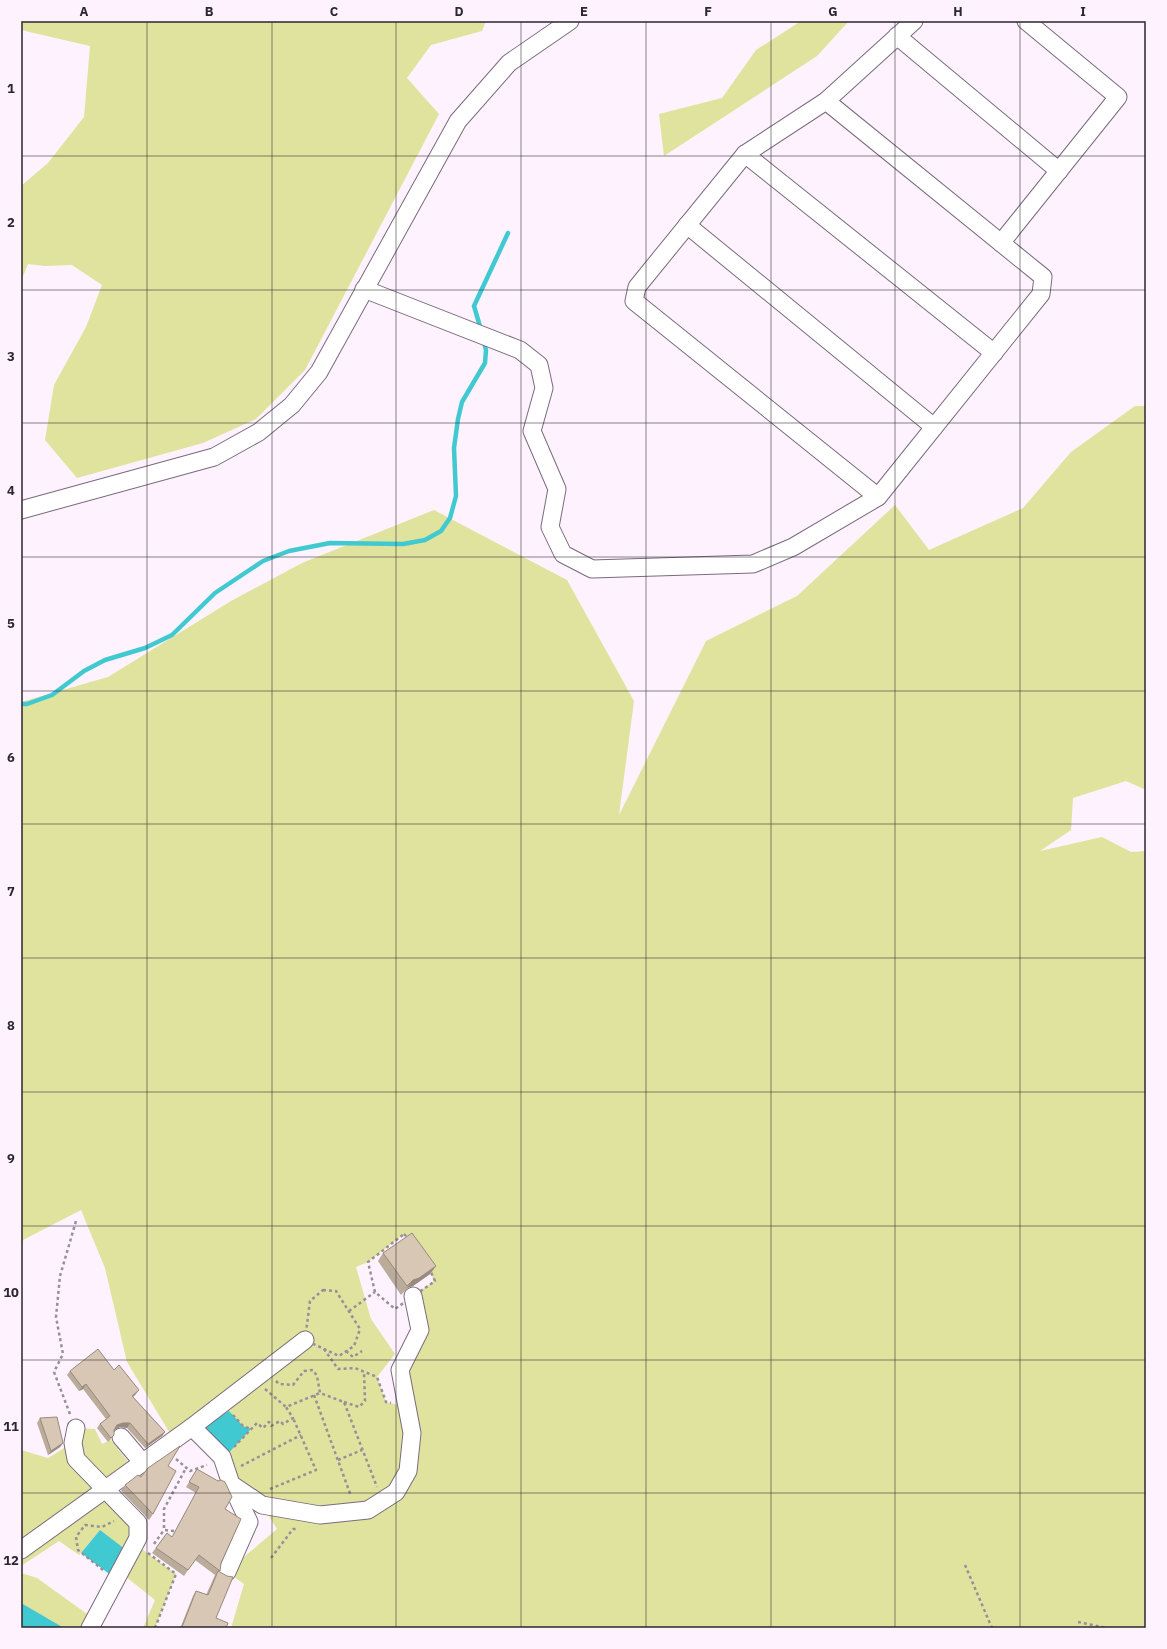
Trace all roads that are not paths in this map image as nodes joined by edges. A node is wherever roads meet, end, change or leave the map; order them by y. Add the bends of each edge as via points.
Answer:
1 (570, 21) edge
2 (914, 21) edge
3 (1026, 21) edge
4 (897, 36) junction
5 (826, 101) junction
6 (745, 154) junction
7 (1059, 170) junction
8 (687, 226) junction
9 (1001, 243) junction
10 (364, 289) junction
11 (994, 353) junction
12 (934, 427) junction
13 (878, 497) junction
14 (21, 510) edge
15 (413, 1296) edge
16 (305, 1340) road end
17 (192, 1427) junction
18 (76, 1428) road end
19 (120, 1437) dead end
20 (143, 1463) junction
21 (227, 1472) junction
22 (106, 1489) junction
23 (21, 1550) edge
24 (227, 1572) dead end
25 (90, 1628) edge

1 - 10 street via 509,63 458,121
2 - 4 street
3 - 7 street via 1118,97
4 - 5 street
4 - 7 street
5 - 6 street
5 - 9 street
6 - 8 street
6 - 11 street
7 - 9 street
8 - 12 street
8 - 13 street via 638,287 634,301
9 - 11 street via 1043,277 1041,294
10 - 13 street via 520,350 539,365 544,388 532,431 557,489 550,527 563,554 592,569 753,564 793,546
10 - 14 street via 319,372 292,405 259,432 214,457
11 - 12 street
12 - 13 street
15 - 21 street via 420,1330 400,1370 412,1433 408,1471 396,1492 368,1510 320,1515 262,1505
16 - 17 street
17 - 20 street
17 - 21 street
18 - 22 street via 73,1443 76,1459
19 - 20 street
20 - 22 street
21 - 24 street via 249,1522
22 - 23 street
22 - 25 street via 138,1523 138,1538

